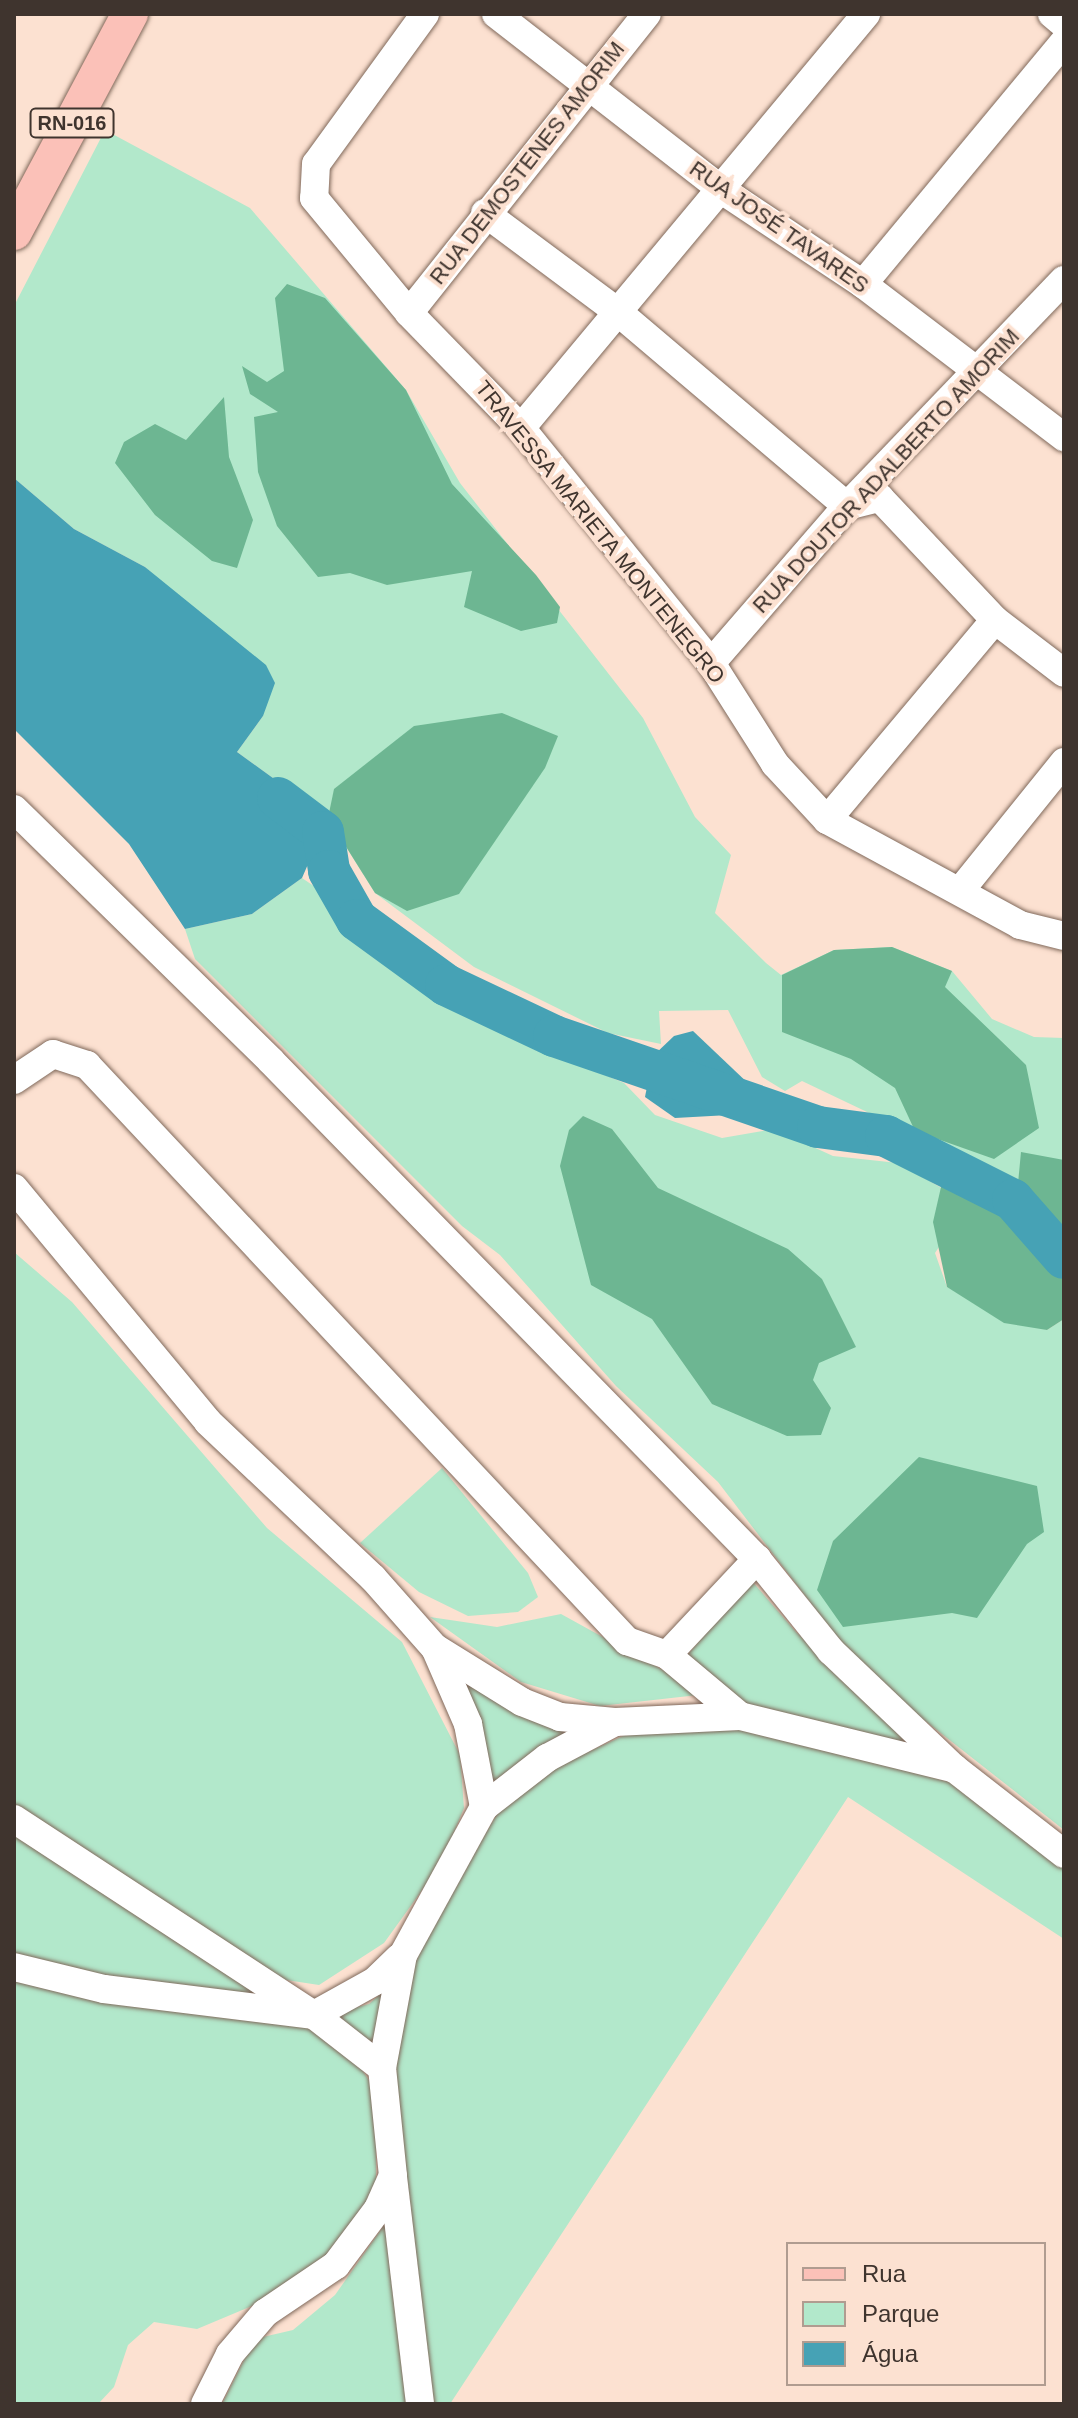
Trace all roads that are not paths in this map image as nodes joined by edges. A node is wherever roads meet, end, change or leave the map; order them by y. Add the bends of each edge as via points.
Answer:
1 (130, 14) edge
2 (425, 14) edge
3 (496, 14) edge
4 (647, 14) edge
5 (866, 14) edge
6 (1052, 14) edge
7 (1064, 24) edge
8 (1064, 42) edge
9 (584, 87) junction
10 (722, 190) junction
11 (485, 213) junction
12 (14, 232) edge
13 (1064, 280) edge
14 (863, 284) junction
15 (618, 312) junction
16 (409, 313) junction
17 (976, 372) junction
18 (521, 428) junction
19 (1064, 437) edge
20 (847, 506) junction
21 (995, 620) junction
22 (711, 663) junction
23 (1064, 673) edge
24 (1064, 762) edge
25 (14, 809) edge
26 (827, 820) junction
27 (960, 891) junction
28 (1064, 936) edge
29 (14, 1080) edge
30 (14, 1188) edge
31 (757, 1559) junction
32 (435, 1648) junction
33 (667, 1655) junction
34 (740, 1716) junction
35 (615, 1722) junction
36 (955, 1769) junction
37 (484, 1807) junction
38 (14, 1819) edge
39 (1064, 1854) edge
40 (403, 1955) junction
41 (14, 1967) edge
42 (314, 2015) junction
43 (382, 2068) junction
44 (393, 2176) junction
45 (205, 2404) edge
46 (420, 2404) edge

1 - 12 main road, RN-016
2 - 16 street, TRAVESSA MARIETA MONTENEGRO via 316,164 314,198
3 - 9 street, RUA JOSÉ TAVARES
4 - 9 street, RUA DEMOSTENES AMORIM
5 - 10 street
6 - 7 street
8 - 14 street
9 - 10 street, RUA JOSÉ TAVARES
9 - 11 street, RUA DEMOSTENES AMORIM
10 - 14 street, RUA JOSÉ TAVARES
10 - 15 street
11 - 15 street
11 - 16 street, RUA DEMOSTENES AMORIM
13 - 17 street, RUA DOUTOR ADALBERTO AMORIM
14 - 17 street, RUA JOSÉ TAVARES
15 - 18 street
15 - 20 street
16 - 18 street, TRAVESSA MARIETA MONTENEGRO
17 - 19 street, RUA JOSÉ TAVARES
17 - 20 street, RUA DOUTOR ADALBERTO AMORIM
18 - 22 street, TRAVESSA MARIETA MONTENEGRO
20 - 21 street via 880,498
20 - 22 street, RUA DOUTOR ADALBERTO AMORIM
21 - 23 street
21 - 26 street
22 - 26 street, TRAVESSA MARIETA MONTENEGRO via 775,764
24 - 27 street
25 - 31 street
26 - 27 street, TRAVESSA MARIETA MONTENEGRO via 883,856
27 - 28 street, TRAVESSA MARIETA MONTENEGRO via 1020,925
29 - 33 street via 53,1054 87,1065 627,1641
30 - 32 street via 208,1422 408,1614
31 - 33 street
31 - 36 street via 831,1651
32 - 35 street via 522,1702 560,1717
32 - 37 street via 468,1724
33 - 34 street
34 - 35 street via 685,1714
34 - 36 street
35 - 37 street via 547,1758
36 - 39 street
37 - 40 street
38 - 42 street
40 - 42 street via 375,1981
40 - 43 street
41 - 42 street via 104,1989
42 - 43 street
43 - 44 street
44 - 45 street via 354,2244 265,2313 230,2354
44 - 46 street

